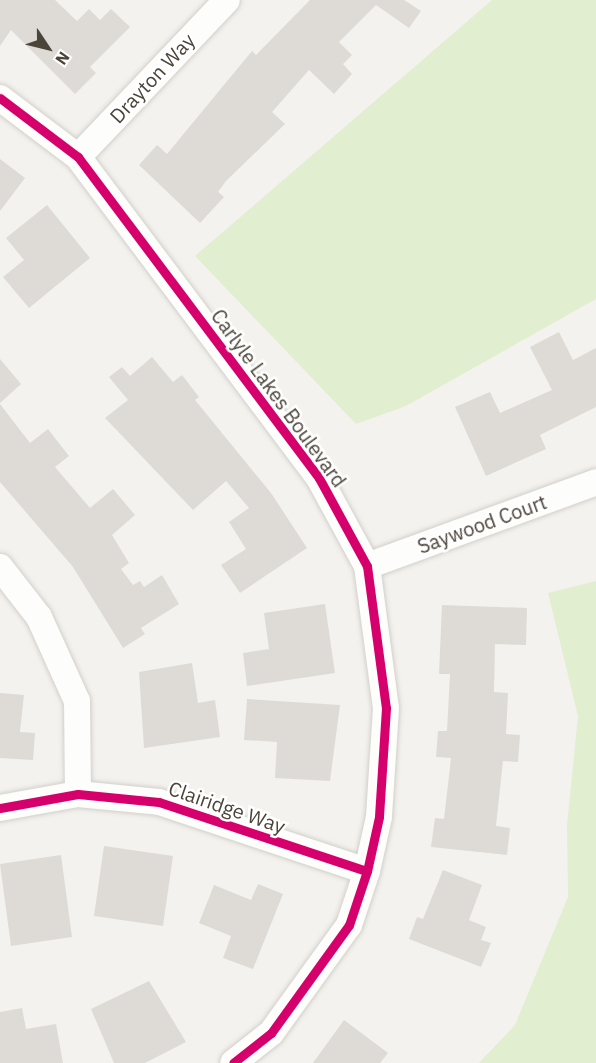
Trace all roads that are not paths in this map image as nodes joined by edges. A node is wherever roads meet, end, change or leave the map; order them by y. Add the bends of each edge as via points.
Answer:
1 (227, 0) edge
2 (0, 98) edge
3 (78, 157) junction
4 (596, 482) edge
5 (367, 566) junction
6 (0, 567) edge
7 (78, 794) junction
8 (0, 808) edge
9 (367, 871) junction
10 (233, 1063) edge

1 - 3 street, Drayton Way
2 - 3 street, Carlyle Lakes Boulevard
3 - 5 street, Carlyle Lakes Boulevard via 320,478
4 - 5 street, Saywood Court
5 - 9 street, Carlyle Lakes Boulevard via 386,708 379,817
6 - 7 street via 39,617 77,701
7 - 8 street, Clairidge Way
7 - 9 street, Clairidge Way via 159,802
9 - 10 street, Carlyle Lakes Boulevard via 349,925 271,1033

